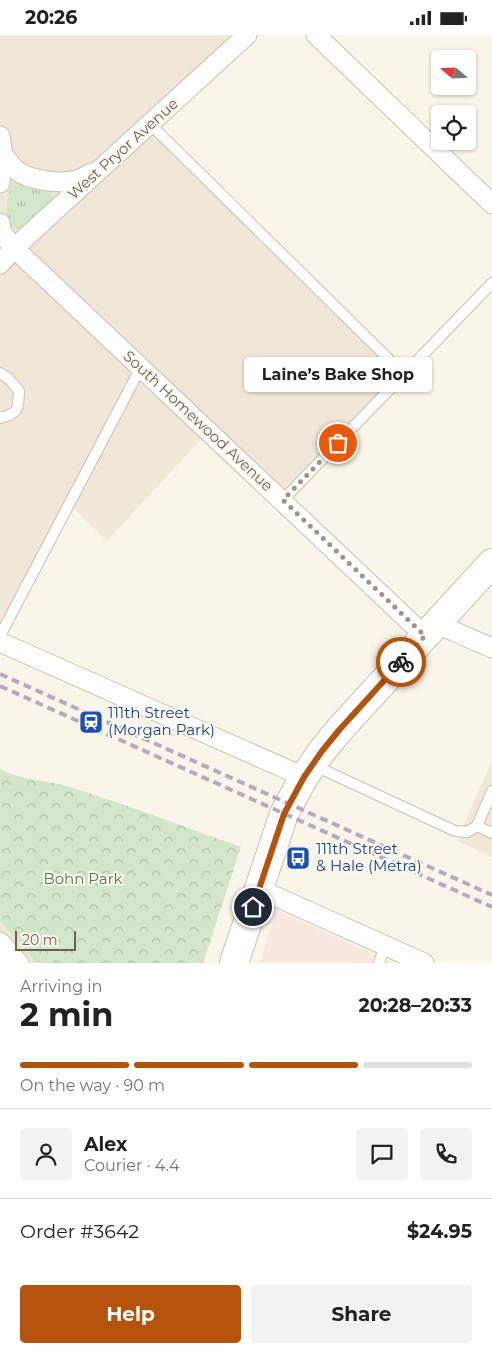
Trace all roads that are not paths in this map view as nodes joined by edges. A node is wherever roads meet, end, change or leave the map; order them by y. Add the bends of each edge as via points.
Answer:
1 (247, 35) edge
2 (316, 35) edge
3 (150, 124) junction
4 (0, 136) edge
5 (3, 155) junction
6 (102, 167) junction
7 (0, 183) edge
8 (492, 204) edge
9 (0, 223) edge
10 (14, 248) junction
11 (0, 264) edge
12 (492, 283) edge
13 (141, 367) junction
14 (0, 373) edge
15 (404, 374) junction
16 (0, 418) edge
17 (283, 500) junction
18 (492, 563) edge
19 (431, 630) junction
20 (0, 636) edge
21 (0, 642) edge
22 (492, 648) edge
23 (308, 771) junction
24 (492, 791) edge
25 (477, 826) junction
26 (492, 833) edge
27 (259, 889) junction
28 (0, 943) edge
29 (382, 954) edge
30 (0, 958) edge
31 (10, 963) edge
32 (19, 963) edge
33 (234, 963) edge
34 (424, 963) edge

1 - 3 street, West Pryor Avenue
2 - 8 street
3 - 6 street, West Pryor Avenue
3 - 15 lane
4 - 5 street
5 - 6 street via 16,170 49,181 80,179
5 - 7 street
6 - 10 street, West Pryor Avenue
9 - 10 street, South Homewood Avenue via 2,233
10 - 11 street, West Pryor Avenue
10 - 13 street, South Homewood Avenue
12 - 15 lane
13 - 17 street, South Homewood Avenue
13 - 20 lane
14 - 16 lane via 19,391 19,407 12,415
15 - 17 lane
17 - 19 street, South Homewood Avenue
18 - 19 main road
19 - 22 street, South Homewood Avenue
19 - 23 main road via 340,729
21 - 23 street
23 - 25 lane via 455,831 466,832
23 - 27 main road via 284,814
24 - 25 lane
25 - 26 lane
27 - 29 street
27 - 33 main road
28 - 32 street
29 - 34 street
30 - 31 street

